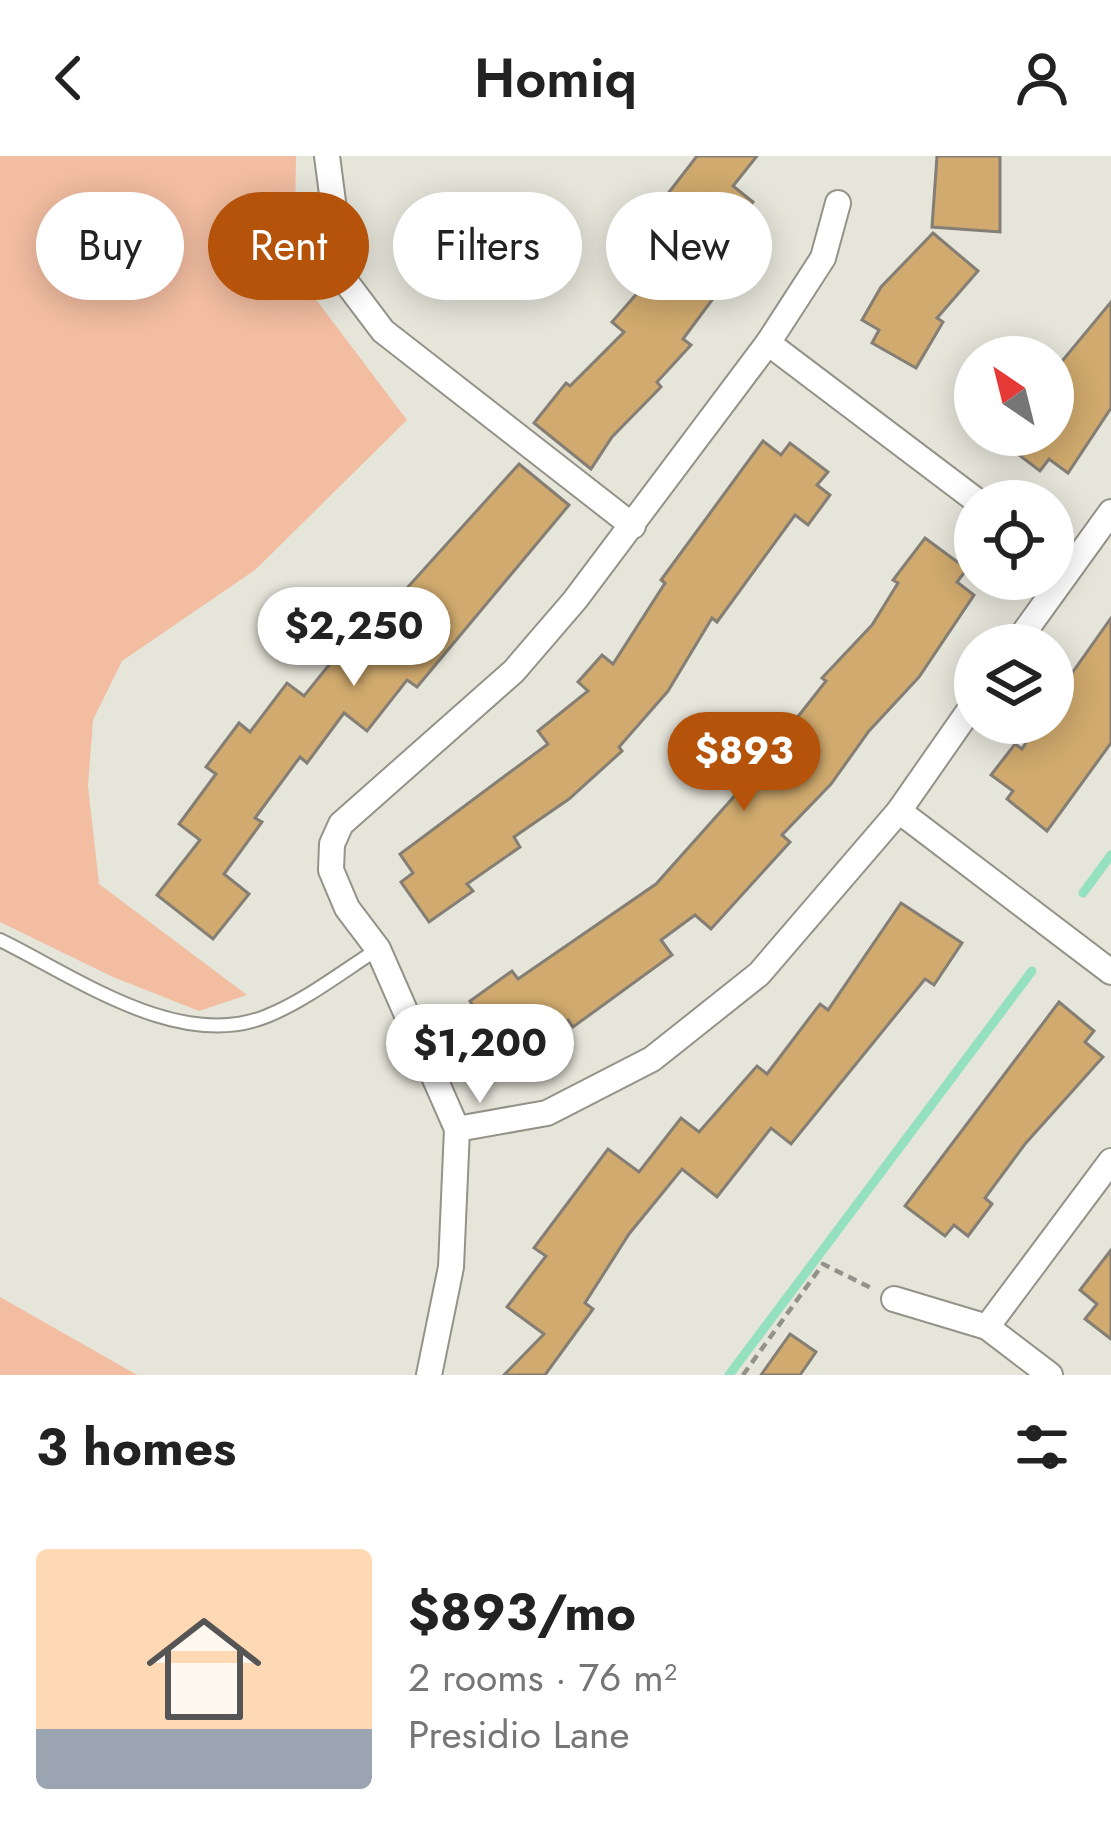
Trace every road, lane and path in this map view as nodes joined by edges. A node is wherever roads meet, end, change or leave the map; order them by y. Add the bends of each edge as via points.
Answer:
1 (327, 156) edge
2 (838, 202) dead end
3 (768, 343) junction
4 (954, 484) edge
5 (1111, 512) edge
6 (633, 526) junction
7 (1074, 550) edge
8 (954, 732) edge
9 (898, 811) junction
10 (0, 940) edge
11 (378, 949) junction
12 (1111, 972) edge
13 (457, 1129) junction
14 (1111, 1161) edge
15 (894, 1299) joint
16 (986, 1327) junction
17 (429, 1375) edge
18 (742, 1375) edge
19 (1050, 1375) edge

1 - 6 street via 343,278 382,331
2 - 3 street via 823,258
3 - 4 street
3 - 6 street
5 - 7 street
6 - 11 street via 514,671 341,824 331,870
8 - 9 street
9 - 12 street
9 - 13 street via 759,974 652,1059 547,1113
10 - 11 lane via 160,1017 207,1025 266,1017
11 - 13 street
13 - 17 street via 451,1267
14 - 16 street
15 - 16 street
15 - 18 path via 824,1264
16 - 19 street

